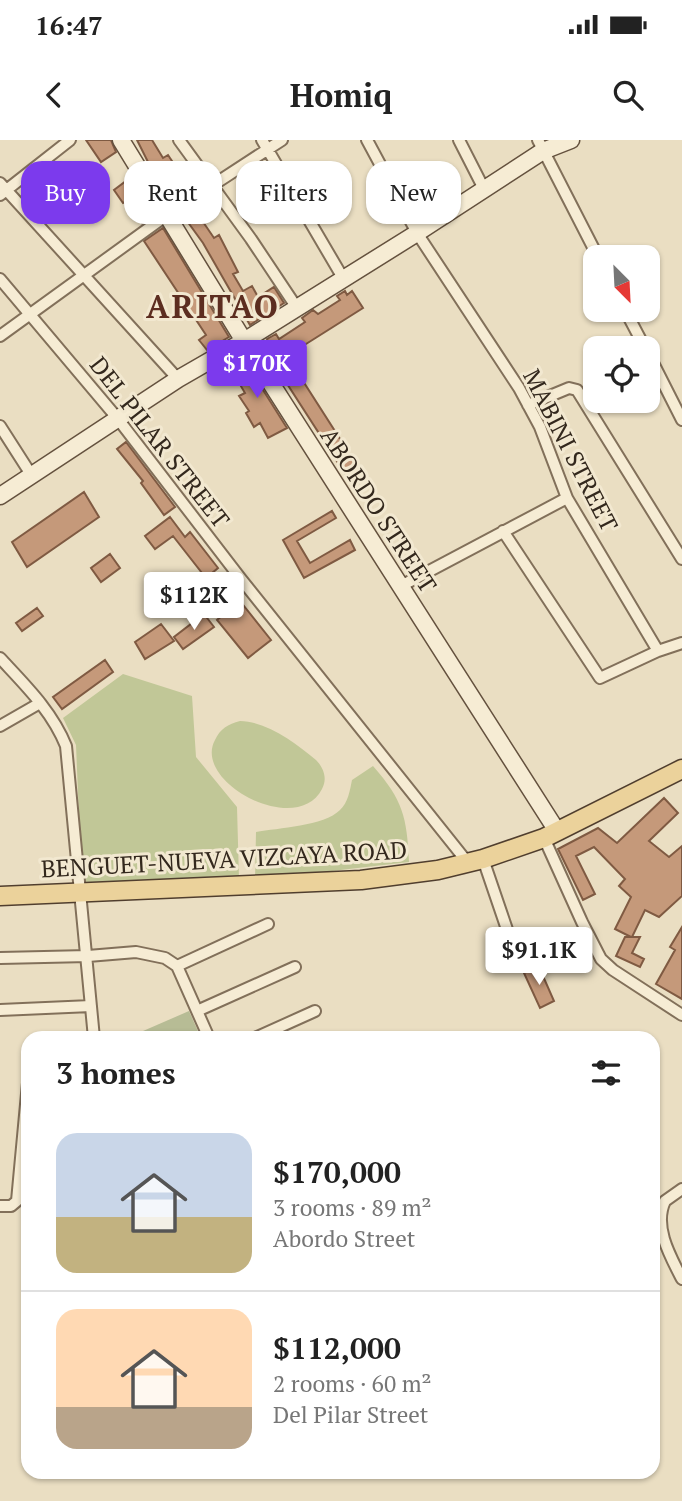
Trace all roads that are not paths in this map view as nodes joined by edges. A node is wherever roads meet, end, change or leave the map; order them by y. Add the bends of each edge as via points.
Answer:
1 (70, 140) edge
2 (121, 140) edge
3 (179, 140) edge
4 (282, 140) edge
5 (368, 140) edge
6 (458, 140) edge
7 (571, 140) edge
8 (265, 145) edge
9 (541, 146) edge
10 (134, 161) edge
11 (195, 161) edge
12 (222, 179) edge
13 (2, 189) edge
14 (484, 189) junction
15 (222, 198) edge
16 (154, 224) edge
17 (172, 224) edge
18 (417, 233) junction
19 (592, 245) edge
20 (83, 274) junction
21 (343, 278) junction
22 (0, 279) edge
23 (297, 308) junction
24 (29, 314) junction
25 (0, 336) edge
26 (244, 341) junction
27 (660, 377) edge
28 (178, 379) junction
29 (528, 405) junction
30 (118, 419) junction
31 (682, 420) edge
32 (0, 426) edge
33 (32, 476) junction
34 (0, 496) edge
35 (568, 498) junction
36 (503, 531) junction
37 (682, 559) edge
38 (401, 586) junction
39 (682, 643) edge
40 (658, 651) junction
41 (0, 658) edge
42 (40, 703) junction
43 (0, 726) edge
44 (681, 771) edge
45 (551, 835) junction
46 (475, 861) junction
47 (80, 893) junction
48 (0, 896) edge
49 (268, 924) dead end
50 (514, 950) dead end
51 (88, 956) junction
52 (0, 958) edge
53 (177, 966) junction
54 (295, 967) dead end
55 (91, 1006) junction
56 (0, 1010) edge
57 (197, 1011) junction
58 (316, 1011) dead end
59 (682, 1015) edge
60 (93, 1031) edge
61 (206, 1031) edge
62 (271, 1031) edge
63 (21, 1157) edge
64 (682, 1189) edge
65 (0, 1206) edge
66 (682, 1279) edge

1 - 13 street
2 - 10 street, ABORDO STREET
3 - 11 street
4 - 8 street
5 - 18 street, MABINI STREET
6 - 14 street
7 - 9 street
8 - 12 street
8 - 21 street
9 - 14 street
9 - 19 street
13 - 20 street
14 - 18 street
15 - 23 street
16 - 20 street
17 - 26 street, ABORDO STREET
18 - 21 street
18 - 29 street, MABINI STREET
20 - 24 street
20 - 28 street
21 - 23 street
22 - 24 street, DEL PILAR STREET
23 - 26 street
24 - 25 street
24 - 30 street, DEL PILAR STREET
26 - 28 street
26 - 38 street, ABORDO STREET
27 - 31 street
28 - 30 street
29 - 35 street, MABINI STREET
29 - 37 street via 569,388 577,390
30 - 33 street
30 - 46 street, DEL PILAR STREET via 249,589
32 - 33 street
33 - 34 street
35 - 36 street
35 - 40 street, MABINI STREET
36 - 38 street
36 - 40 street via 600,678
38 - 45 street, ABORDO STREET
39 - 40 street
41 - 42 street
42 - 43 street
42 - 47 street via 66,746
44 - 45 main road, BENGUET-NUEVA VIZCAYA ROAD
45 - 46 main road, BENGUET-NUEVA VIZCAYA ROAD
45 - 59 street via 582,922 601,959
46 - 47 main road, BENGUET-NUEVA VIZCAYA ROAD via 361,880
46 - 50 street, DEL PILAR STREET
47 - 48 main road, BENGUET-NUEVA VIZCAYA ROAD
47 - 51 street
49 - 53 street
51 - 52 street
51 - 53 street via 136,952 153,954
51 - 55 street
53 - 57 street
54 - 57 street
55 - 56 street
55 - 60 street
57 - 61 street
58 - 62 street
63 - 65 street via 17,1200
64 - 66 street via 662,1207 660,1223

